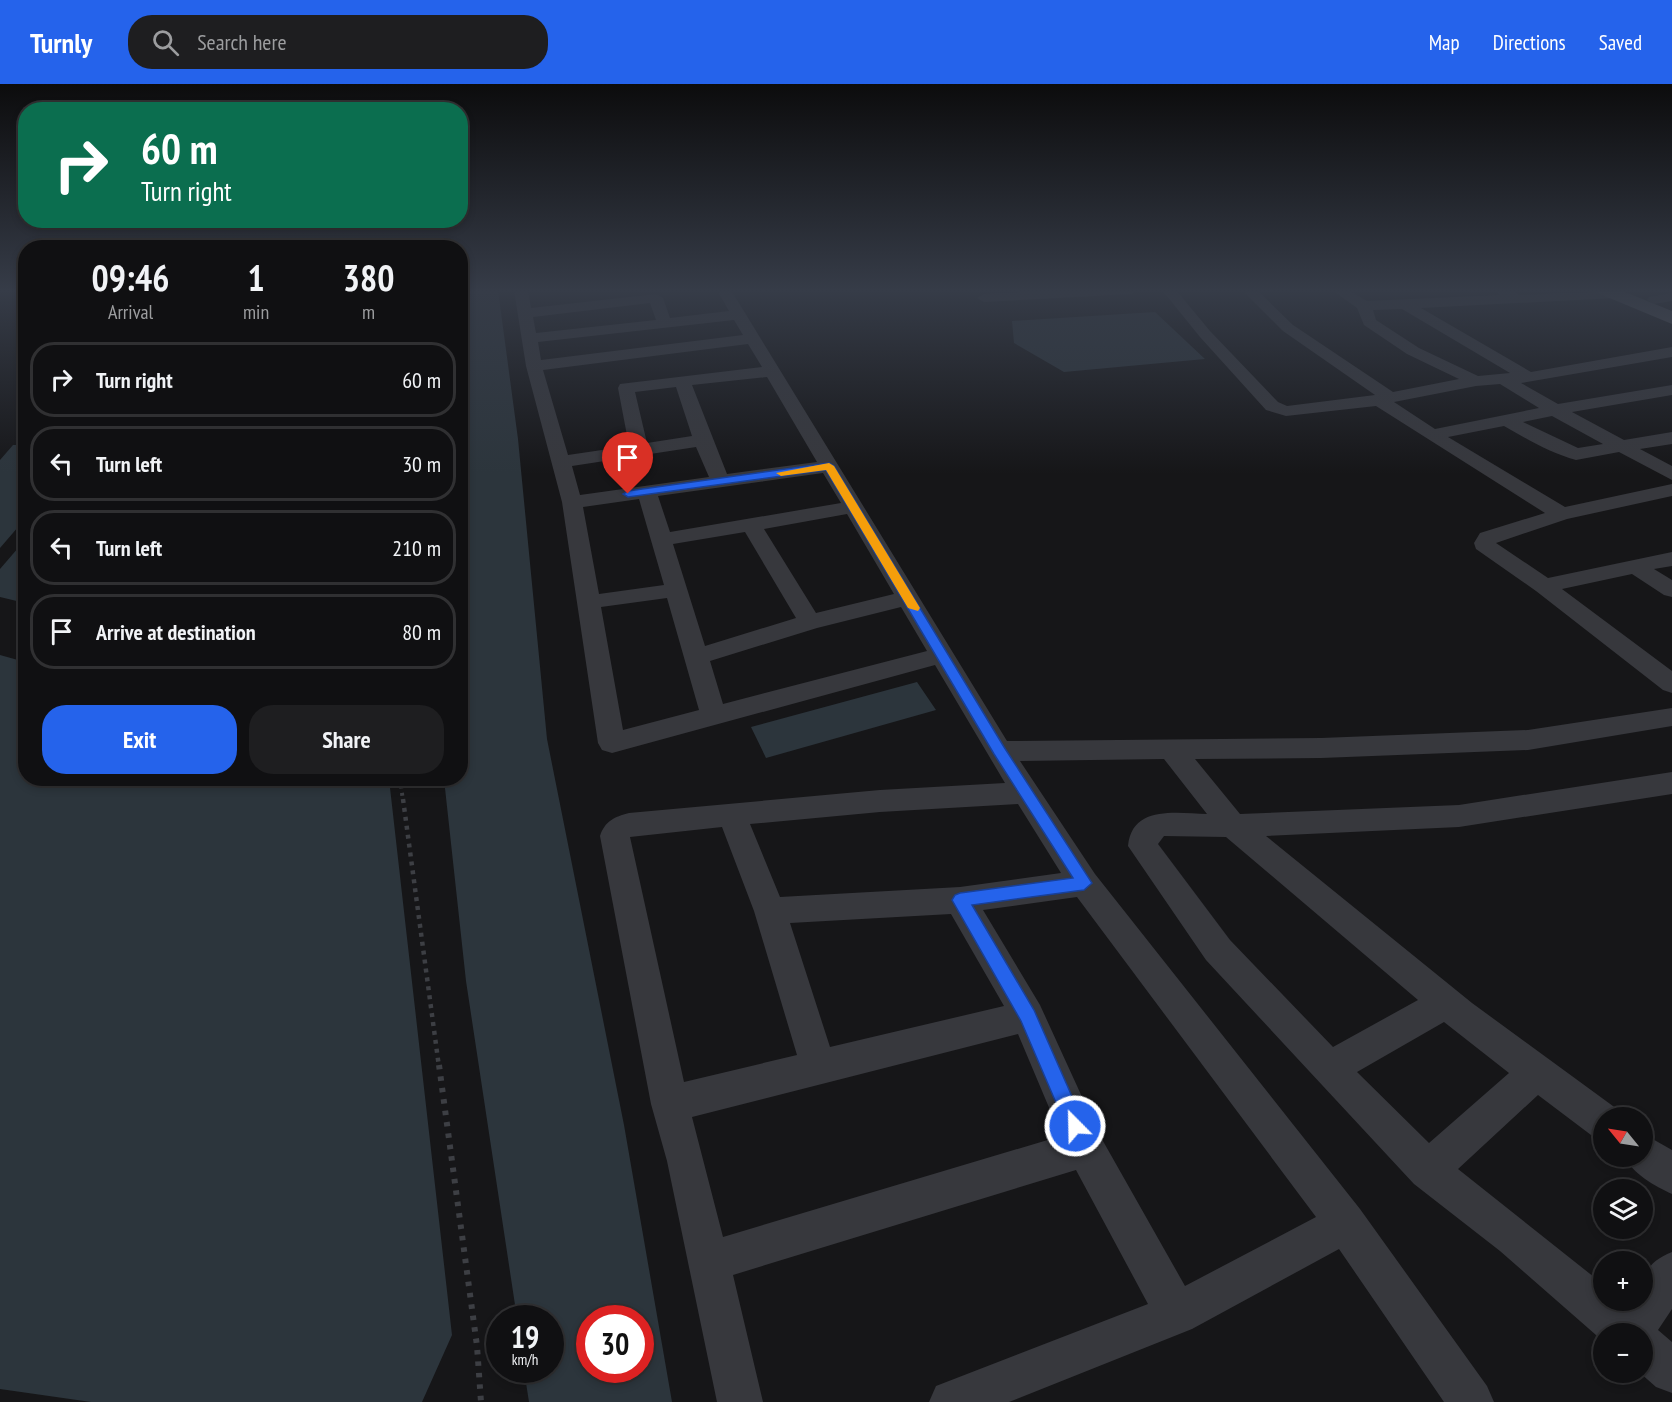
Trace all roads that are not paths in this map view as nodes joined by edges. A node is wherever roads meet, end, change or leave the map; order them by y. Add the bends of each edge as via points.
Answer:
1 (532, 352) edge
2 (659, 352) edge
3 (760, 352) edge
4 (1221, 352) edge
5 (1320, 352) edge
6 (1414, 352) edge
7 (1486, 352) edge
8 (1672, 352) edge
9 (1639, 356) junction
10 (617, 357) junction
11 (534, 366) junction
12 (772, 371) junction
13 (1672, 372) edge
14 (1528, 376) junction
15 (1504, 380) junction
16 (681, 381) junction
17 (1476, 381) junction
18 (626, 388) junction
19 (1672, 390) edge
20 (1384, 399) junction
21 (1555, 410) junction
22 (1507, 420) junction
23 (1432, 435) junction
24 (1672, 438) edge
25 (703, 440) junction
26 (1622, 447) junction
27 (639, 450) junction
28 (561, 462) junction
29 (829, 466) junction
30 (1672, 474) edge
31 (720, 482) junction
32 (1672, 490) edge
33 (647, 492) junction
34 (572, 502) junction
35 (853, 507) junction
36 (1562, 514) junction
37 (751, 524) junction
38 (662, 540) junction
39 (1672, 559) edge
40 (1637, 568) junction
41 (1544, 586) junction
42 (677, 590) junction
43 (1672, 590) edge
44 (908, 598) junction
45 (589, 603) junction
46 (810, 622) junction
47 (941, 655) junction
48 (697, 657) junction
49 (1672, 684) edge
50 (714, 716) junction
51 (1672, 717) edge
52 (1171, 749) junction
53 (1010, 769) junction
54 (1672, 783) edge
55 (732, 816) junction
56 (1233, 826) junction
57 (1084, 883) junction
58 (960, 900) junction
59 (770, 911) junction
60 (1447, 1002) junction
61 (1028, 1016) junction
62 (819, 1068) junction
63 (1329, 1069) junction
64 (1537, 1072) junction
65 (670, 1104) junction
66 (1593, 1114) edge
67 (1085, 1148) junction
68 (1653, 1160) edge
69 (1428, 1170) junction
70 (1672, 1174) edge
71 (1346, 1223) junction
72 (708, 1262) junction
73 (1672, 1272) edge
74 (1177, 1314) junction
75 (1616, 1323) edge
76 (1637, 1323) edge
77 (1653, 1355) edge
78 (1672, 1371) edge
79 (740, 1402) edge
80 (955, 1402) edge
81 (1471, 1402) edge

1 - 11 street
2 - 10 street
3 - 12 street
4 - 20 street via 1272,406 1286,411
5 - 20 street
6 - 17 street
7 - 14 street
8 - 9 street
9 - 13 street
9 - 14 street
10 - 11 street
10 - 18 street
11 - 28 street
12 - 16 street
12 - 29 street
14 - 15 street
15 - 17 street
15 - 21 street
16 - 18 street
16 - 25 street
17 - 20 street
18 - 27 street
19 - 21 street
20 - 23 street
21 - 22 street
21 - 26 street
22 - 23 street
22 - 26 street via 1576,454
23 - 36 street
24 - 26 street
25 - 27 street
25 - 31 street
26 - 30 street
27 - 28 street
28 - 34 street
29 - 31 street
29 - 35 street
31 - 33 street
32 - 36 street
33 - 34 street
33 - 38 street
34 - 45 street
35 - 37 street
35 - 44 street
36 - 41 street via 1488,538 1485,543 1487,549
37 - 38 street
37 - 46 street
38 - 42 street
39 - 40 street
40 - 41 street
40 - 43 street
41 - 49 street
42 - 45 street
42 - 48 street
44 - 46 street
44 - 47 street
45 - 50 street via 612,743
46 - 48 street
47 - 50 street
47 - 53 street
48 - 50 street
51 - 52 street via 1528,740
52 - 53 street
52 - 56 street
53 - 55 street via 880,801
53 - 57 street
54 - 56 street via 1459,816
55 - 59 street
55 - 65 street via 629,824 617,830 615,837
56 - 60 street
56 - 63 street via 1158,825 1144,835 1143,846 1218,950
57 - 58 street
57 - 71 street
58 - 59 street
58 - 61 street
59 - 62 street
60 - 63 street
60 - 64 street
61 - 62 street
61 - 67 street
62 - 65 street
63 - 69 street
64 - 66 street
64 - 69 street
65 - 72 street
67 - 72 street
67 - 74 street
68 - 70 street
69 - 75 street
71 - 74 street
71 - 81 street
72 - 79 street
73 - 76 street
74 - 80 street
77 - 78 street

